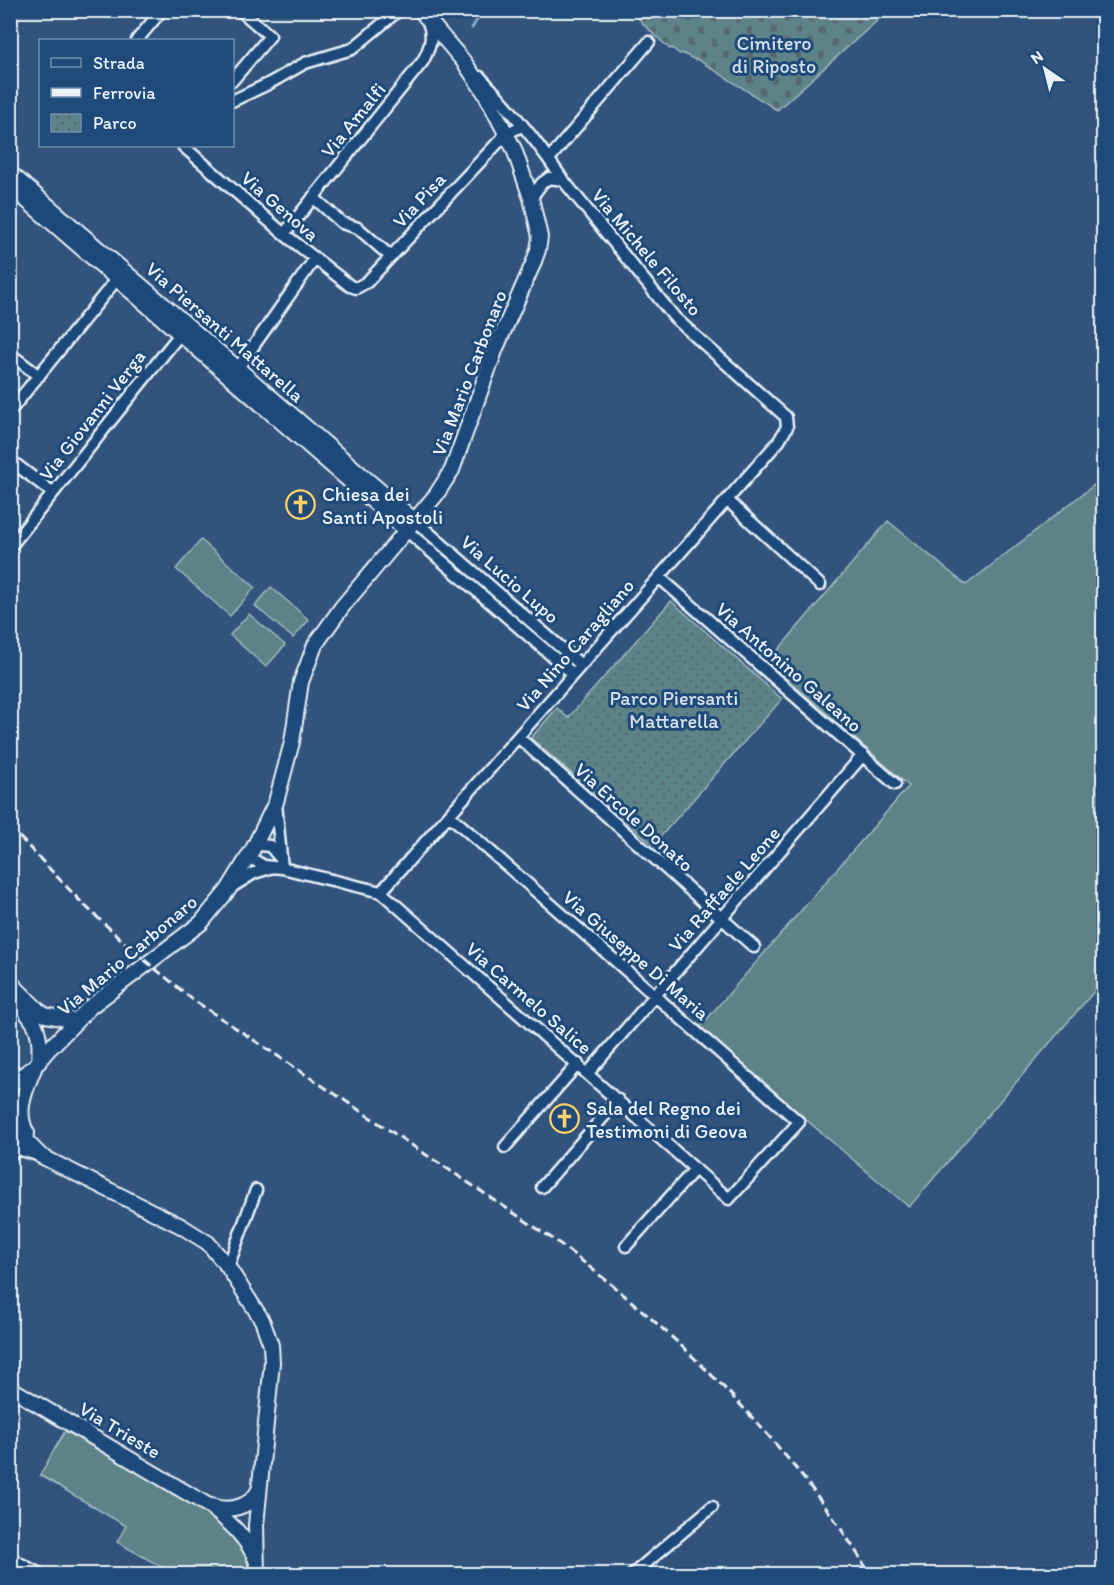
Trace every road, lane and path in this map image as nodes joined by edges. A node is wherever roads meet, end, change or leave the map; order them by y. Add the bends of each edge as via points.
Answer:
1 (162, 10) edge
2 (240, 10) edge
3 (399, 10) edge
4 (424, 16) edge
5 (138, 39) edge
6 (649, 42) dead end
7 (464, 62) junction
8 (234, 79) edge
9 (234, 100) edge
10 (522, 126) junction
11 (507, 133) junction
12 (184, 147) edge
13 (549, 159) junction
14 (10, 173) edge
15 (562, 180) junction
16 (10, 186) edge
17 (313, 197) junction
18 (531, 198) junction
19 (284, 234) junction
20 (390, 256) junction
21 (314, 260) junction
22 (116, 280) junction
23 (144, 287) junction
24 (356, 288) joint
25 (184, 329) junction
26 (10, 354) edge
27 (234, 373) junction
28 (39, 376) junction
29 (10, 411) edge
30 (786, 417) joint
31 (10, 460) edge
32 (53, 493) junction
33 (727, 500) junction
34 (410, 525) junction
35 (10, 547) edge
36 (659, 577) junction
37 (820, 585) dead end
38 (582, 665) junction
39 (573, 674) junction
40 (518, 737) junction
41 (863, 755) junction
42 (895, 784) dead end
43 (276, 802) junction
44 (449, 815) junction
45 (251, 851) junction
46 (278, 866) junction
47 (228, 890) junction
48 (381, 892) junction
49 (722, 919) junction
50 (754, 947) dead end
51 (10, 982) edge
52 (10, 994) edge
53 (656, 995) junction
54 (41, 1020) junction
55 (76, 1021) junction
56 (59, 1039) junction
57 (37, 1064) junction
58 (578, 1064) junction
59 (588, 1074) junction
60 (20, 1078) edge
61 (10, 1085) edge
62 (618, 1100) junction
63 (10, 1115) edge
64 (20, 1127) junction
65 (10, 1145) edge
66 (505, 1147) dead end
67 (10, 1155) edge
68 (41, 1156) junction
69 (57, 1164) junction
70 (695, 1168) junction
71 (542, 1187) dead end
72 (256, 1190) dead end
73 (729, 1199) joint
74 (626, 1246) dead end
75 (228, 1267) junction
76 (10, 1388) edge
77 (260, 1489) junction
78 (712, 1507) dead end
79 (229, 1515) junction
80 (256, 1525) junction
81 (10, 1558) edge
82 (257, 1570) edge
83 (40, 1575) edge
84 (633, 1575) edge

1 - 5 street
2 - 8 street via 270,36
3 - 9 street via 352,49 305,63
4 - 7 street, Via Mario Carbonaro
4 - 17 street, Via Amalfi via 431,42 423,61
6 - 13 street
7 - 10 street, Via Michele Filosto
7 - 11 street, Via Mario Carbonaro
10 - 11 street
10 - 13 street, Via Michele Filosto
11 - 18 street, Via Mario Carbonaro
11 - 20 street, Via Pisa
12 - 19 street, Via Genova
13 - 15 street, Via Michele Filosto
14 - 23 street, Via Piersanti Mattarella
15 - 18 street via 549,178
15 - 30 street, Via Michele Filosto via 675,318
16 - 22 street, Via Piersanti Mattarella
17 - 19 street, Via Amalfi
17 - 20 street
18 - 34 street, Via Mario Carbonaro via 540,237 533,264 496,348 452,471
19 - 21 street, Via Genova
20 - 24 street, Via Pisa via 367,282
21 - 24 street, Via Genova
21 - 27 street
22 - 23 street via 127,278
22 - 25 street, Via Piersanti Mattarella
22 - 28 street
23 - 25 street, Via Piersanti Mattarella
25 - 27 street, Via Piersanti Mattarella
25 - 32 street, Via Giovanni Verga
26 - 28 street
27 - 34 street, Via Piersanti Mattarella
28 - 29 street
30 - 33 street, Via Nino Caragliano via 784,434
31 - 32 street
32 - 35 street, Via Giovanni Verga
33 - 36 street, Via Nino Caragliano
33 - 37 street
34 - 38 street, Via Lucio Lupo
34 - 39 street, Via Lucio Lupo
34 - 43 street, Via Mario Carbonaro via 315,645 301,682 292,742
36 - 38 street, Via Nino Caragliano
36 - 41 street, Via Antonino Galeano
38 - 39 street, Via Nino Caragliano
39 - 40 street, Via Nino Caragliano
40 - 44 street, Via Nino Caragliano
40 - 49 street, Via Ercole Donato
41 - 42 street, Via Antonino Galeano
41 - 49 street, Via Raffaele Leone
43 - 45 street, Via Mario Carbonaro
43 - 46 street
44 - 48 street, Via Nino Caragliano
44 - 53 street, Via Giuseppe Di Maria
45 - 46 street via 257,863
45 - 46 street via 259,845 270,846
45 - 47 street, Via Mario Carbonaro
46 - 47 street via 254,873
46 - 48 street, Via Carmelo Salice
47 - 55 street, Via Mario Carbonaro via 193,931
48 - 58 street, Via Carmelo Salice
49 - 50 street, Via Ercole Donato
49 - 53 street, Via Raffaele Leone
51 - 54 street via 39,1011
52 - 54 street
53 - 59 street, Via Raffaele Leone
53 - 73 street, Via Giuseppe Di Maria via 799,1122
54 - 55 street
54 - 56 street via 53,1024
54 - 57 street
55 - 56 street, Via Mario Carbonaro
56 - 57 street, Via Mario Carbonaro
57 - 60 street
58 - 59 street, Via Carmelo Salice
58 - 66 street
59 - 62 street, Via Carmelo Salice
60 - 61 street
60 - 64 street
62 - 70 street, Via Carmelo Salice
62 - 71 street
63 - 64 street
64 - 65 street
64 - 68 street
64 - 69 street
67 - 68 street via 17,1149
68 - 69 street
69 - 75 street via 197,1235 219,1253
70 - 73 street, Via Carmelo Salice
70 - 74 street
72 - 75 street
75 - 77 street via 261,1320 271,1345
76 - 79 street, Via Trieste
77 - 79 street via 248,1503
77 - 80 street
78 - 84 street
79 - 80 street via 247,1531
79 - 82 street via 251,1550
80 - 82 street
81 - 83 street

